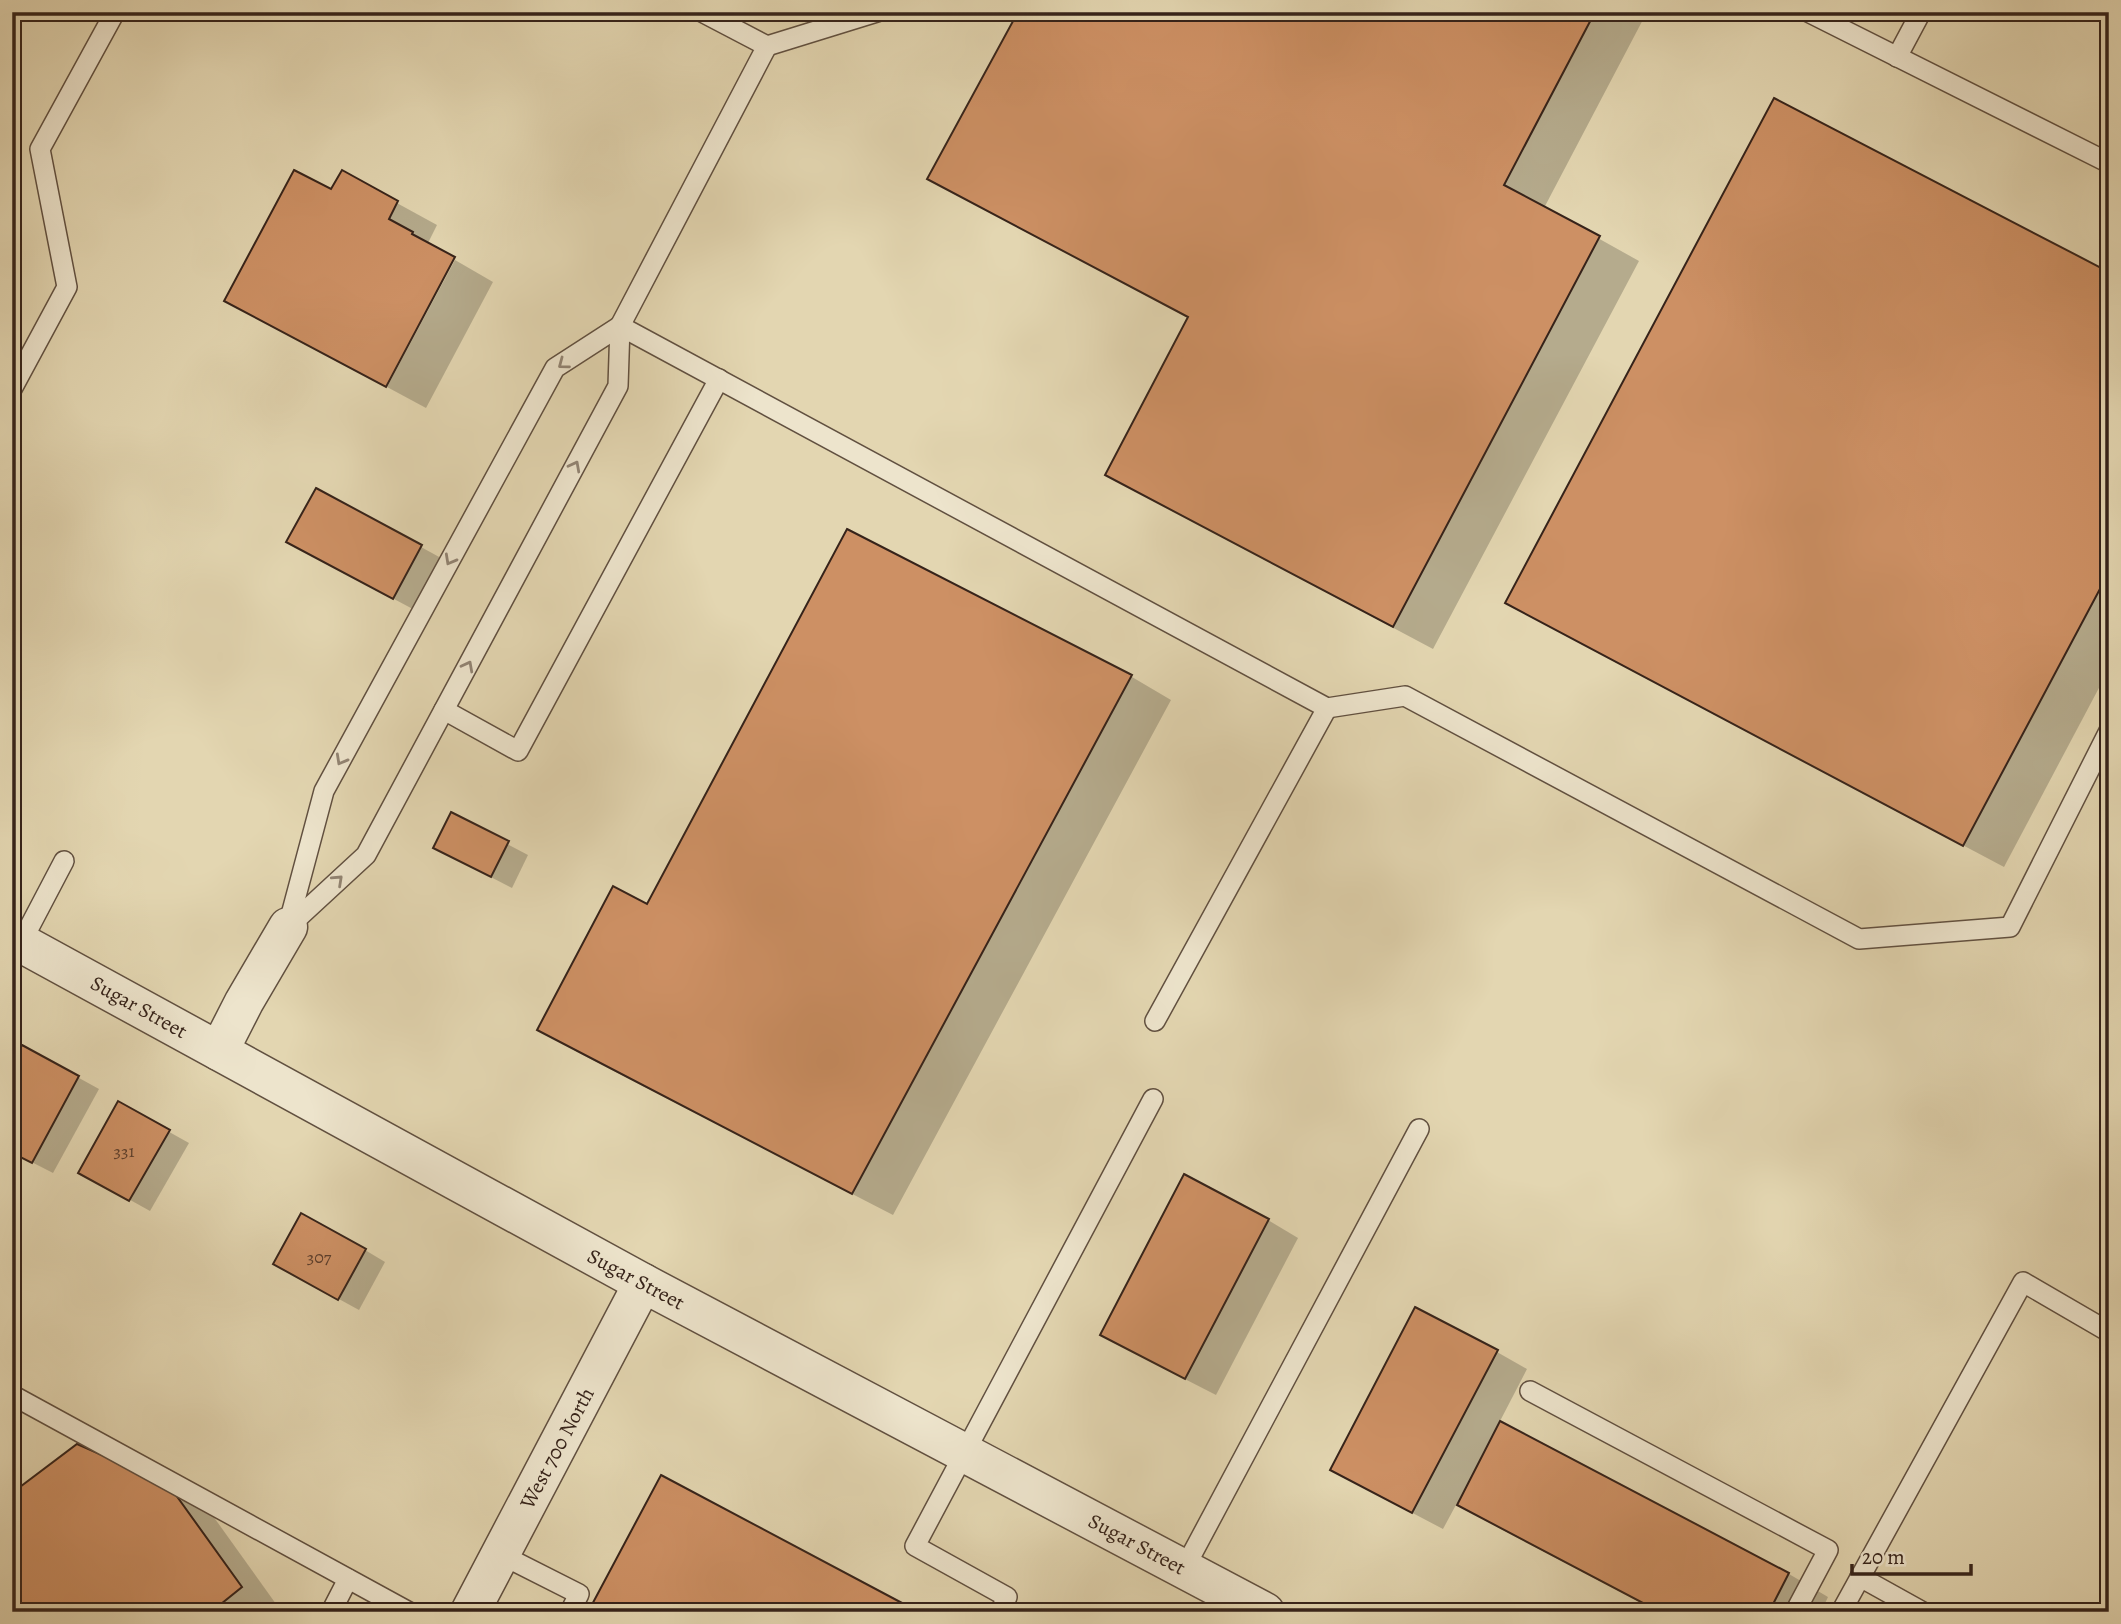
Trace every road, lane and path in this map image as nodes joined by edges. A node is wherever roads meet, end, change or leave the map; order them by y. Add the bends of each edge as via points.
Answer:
1 (115, 12) edge
2 (702, 12) edge
3 (877, 12) edge
4 (1808, 12) edge
5 (1920, 12) edge
6 (767, 46) junction
7 (1897, 57) junction
8 (2109, 163) edge
9 (620, 326) junction
10 (719, 379) junction
11 (12, 389) edge
12 (1327, 708) junction
13 (444, 710) junction
14 (2109, 731) edge
15 (65, 861) dead end
16 (288, 927) junction
17 (17, 940) edge
18 (1155, 1021) dead end
19 (219, 1051) junction
20 (1153, 1099) dead end
21 (1419, 1129) dead end
22 (643, 1283) junction
23 (2109, 1332) edge
24 (1530, 1391) dead end
25 (12, 1395) edge
26 (964, 1452) junction
27 (500, 1554) junction
28 (1184, 1569) junction
29 (1860, 1577) junction
30 (348, 1579) junction
31 (331, 1612) edge
32 (408, 1612) edge
33 (470, 1612) edge
34 (570, 1612) edge
35 (1000, 1612) edge
36 (1265, 1612) edge
37 (1795, 1612) edge
38 (1841, 1612) edge
39 (1923, 1612) edge

1 - 11 lane via 40,149 67,287
2 - 6 lane
3 - 6 lane
4 - 7 lane
5 - 7 lane
6 - 9 lane
7 - 8 lane
9 - 10 lane
13 -> 9 lane via 618,386
9 -> 16 lane via 555,368 324,791
10 - 12 lane
10 - 13 lane via 518,751
12 - 14 lane via 1405,696 1859,939 2010,927
12 - 18 lane
16 -> 13 lane via 366,855
15 - 17 lane
16 - 19 street
17 - 19 street, Sugar Street
19 - 22 street, Sugar Street
20 - 26 lane
21 - 28 lane
22 - 26 street, Sugar Street
22 - 27 street, West 700 North
23 - 29 lane via 2023,1282
24 - 37 lane via 1828,1550
25 - 30 lane
26 - 28 street, Sugar Street
26 - 35 lane via 915,1546 1007,1597
27 - 33 street, West 700 North
27 - 34 lane via 579,1594
28 - 36 street, Sugar Street
29 - 38 lane
29 - 39 lane
30 - 31 lane
30 - 32 lane

